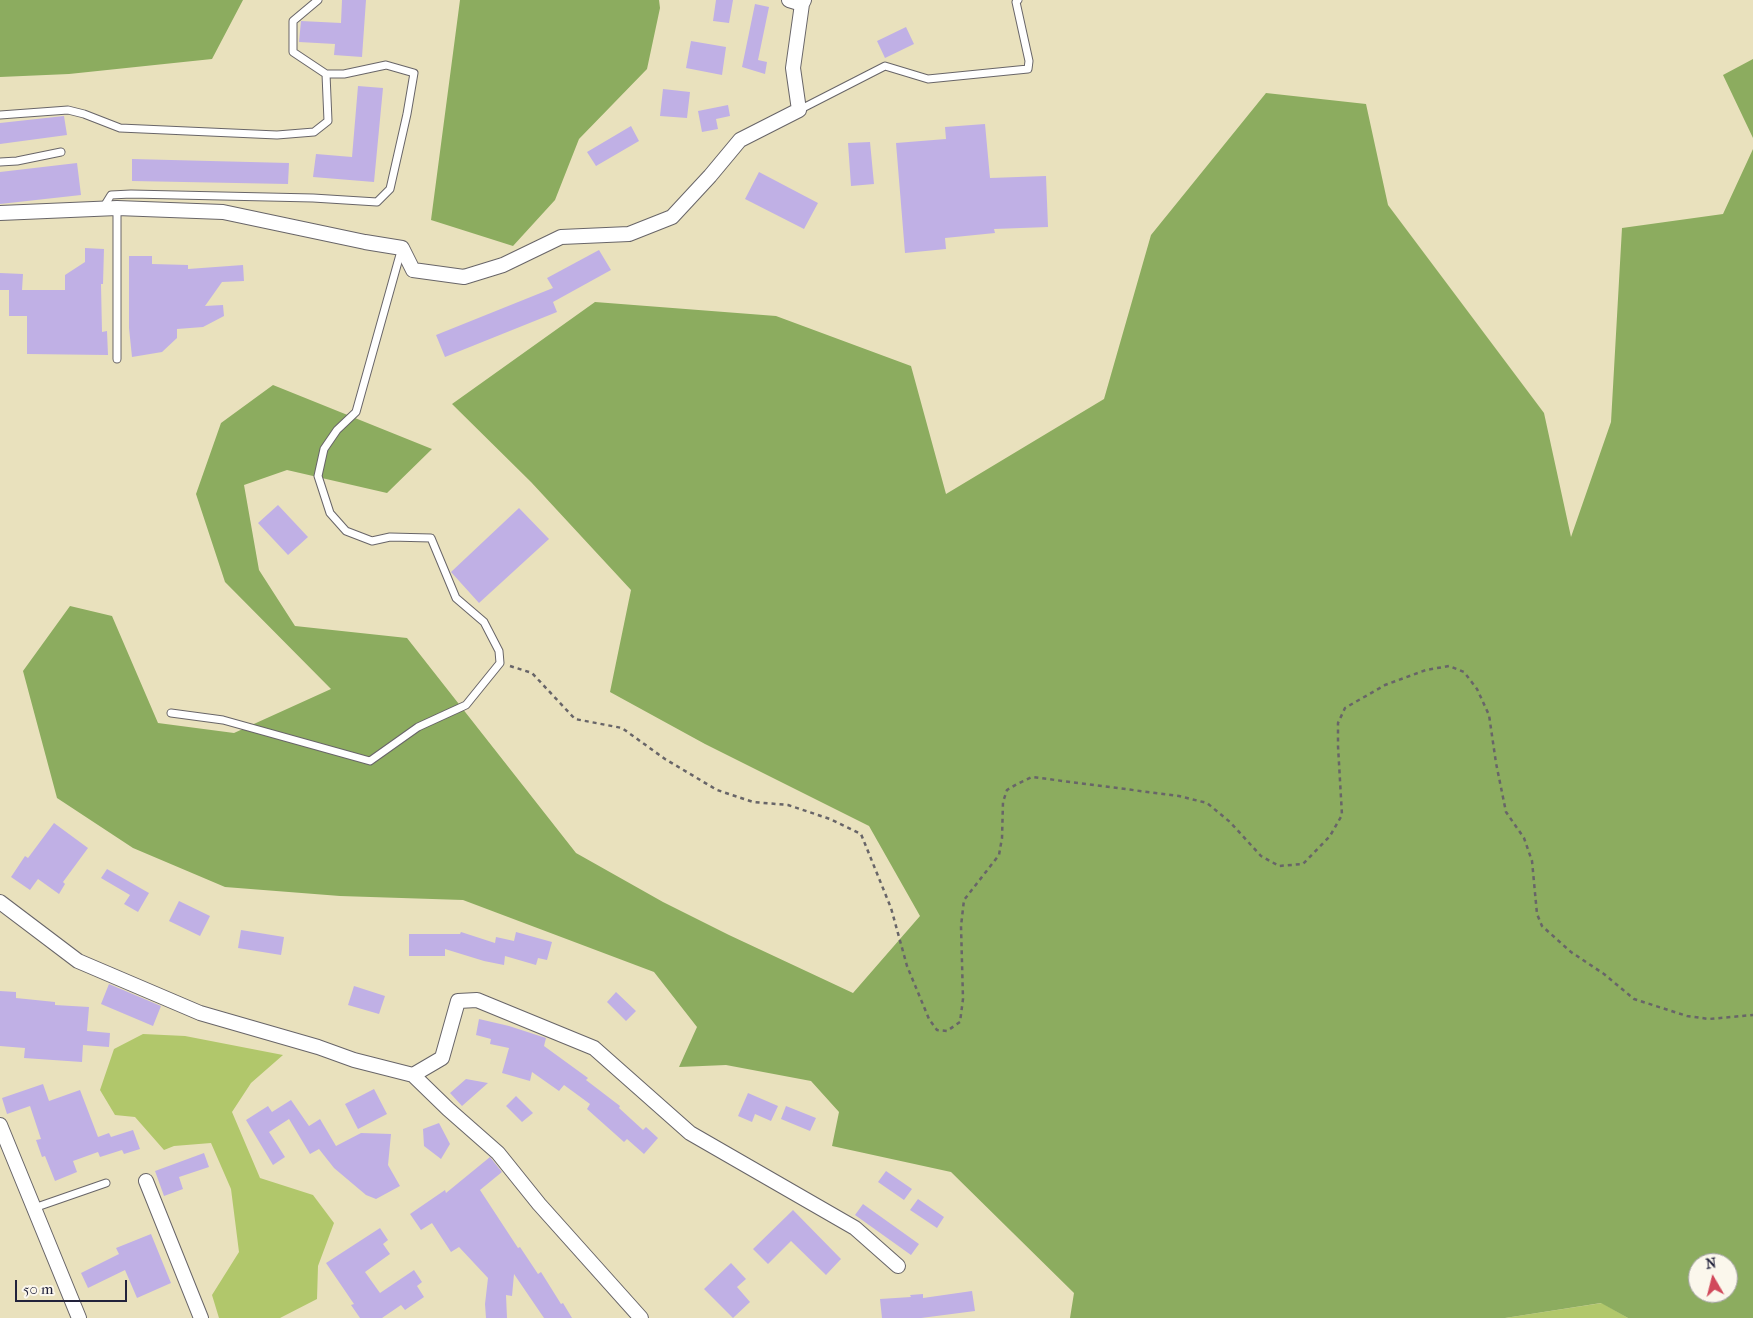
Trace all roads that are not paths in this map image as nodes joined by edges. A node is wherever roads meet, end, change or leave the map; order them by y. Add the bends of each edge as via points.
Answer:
1 (318, 0) edge
2 (1018, 0) edge
3 (798, 1) edge
4 (326, 74) junction
5 (799, 110) junction
6 (0, 115) edge
7 (61, 152) dead end
8 (0, 162) edge
9 (102, 208) junction
10 (117, 208) junction
11 (0, 213) edge
12 (402, 248) junction
13 (117, 359) dead end
14 (171, 713) dead end
15 (0, 902) edge
16 (413, 1075) junction
17 (0, 1125) edge
18 (146, 1181) dead end
19 (106, 1183) dead end
20 (34, 1208) junction
21 (898, 1266) dead end
22 (79, 1318) edge
23 (201, 1318) edge
24 (641, 1318) edge

1 - 4 lane via 293,20 293,52
2 - 5 lane via 1028,69 928,79 884,66
3 - 5 street via 793,68
4 - 6 lane via 328,121 314,132 277,135 120,128 68,110
4 - 9 lane via 344,74 386,65 414,73 390,189 377,202 131,194 111,195
5 - 12 street via 740,140 672,216 628,234 561,237 503,265 464,277 413,270
7 - 8 lane
9 - 10 street
9 - 11 street
10 - 12 street via 223,212
10 - 13 lane
12 - 14 lane via 356,412 336,430 324,449 318,476 330,513 346,531 372,541 390,537 431,538 456,598 484,622 500,651 500,663 466,704 418,727 370,760 223,720
15 - 16 street via 78,961 200,1013
16 - 21 street via 442,1058 458,1001 477,1000 594,1048 690,1133 855,1228
16 - 24 street via 498,1154
17 - 20 street
18 - 23 street
19 - 20 lane
20 - 22 street

